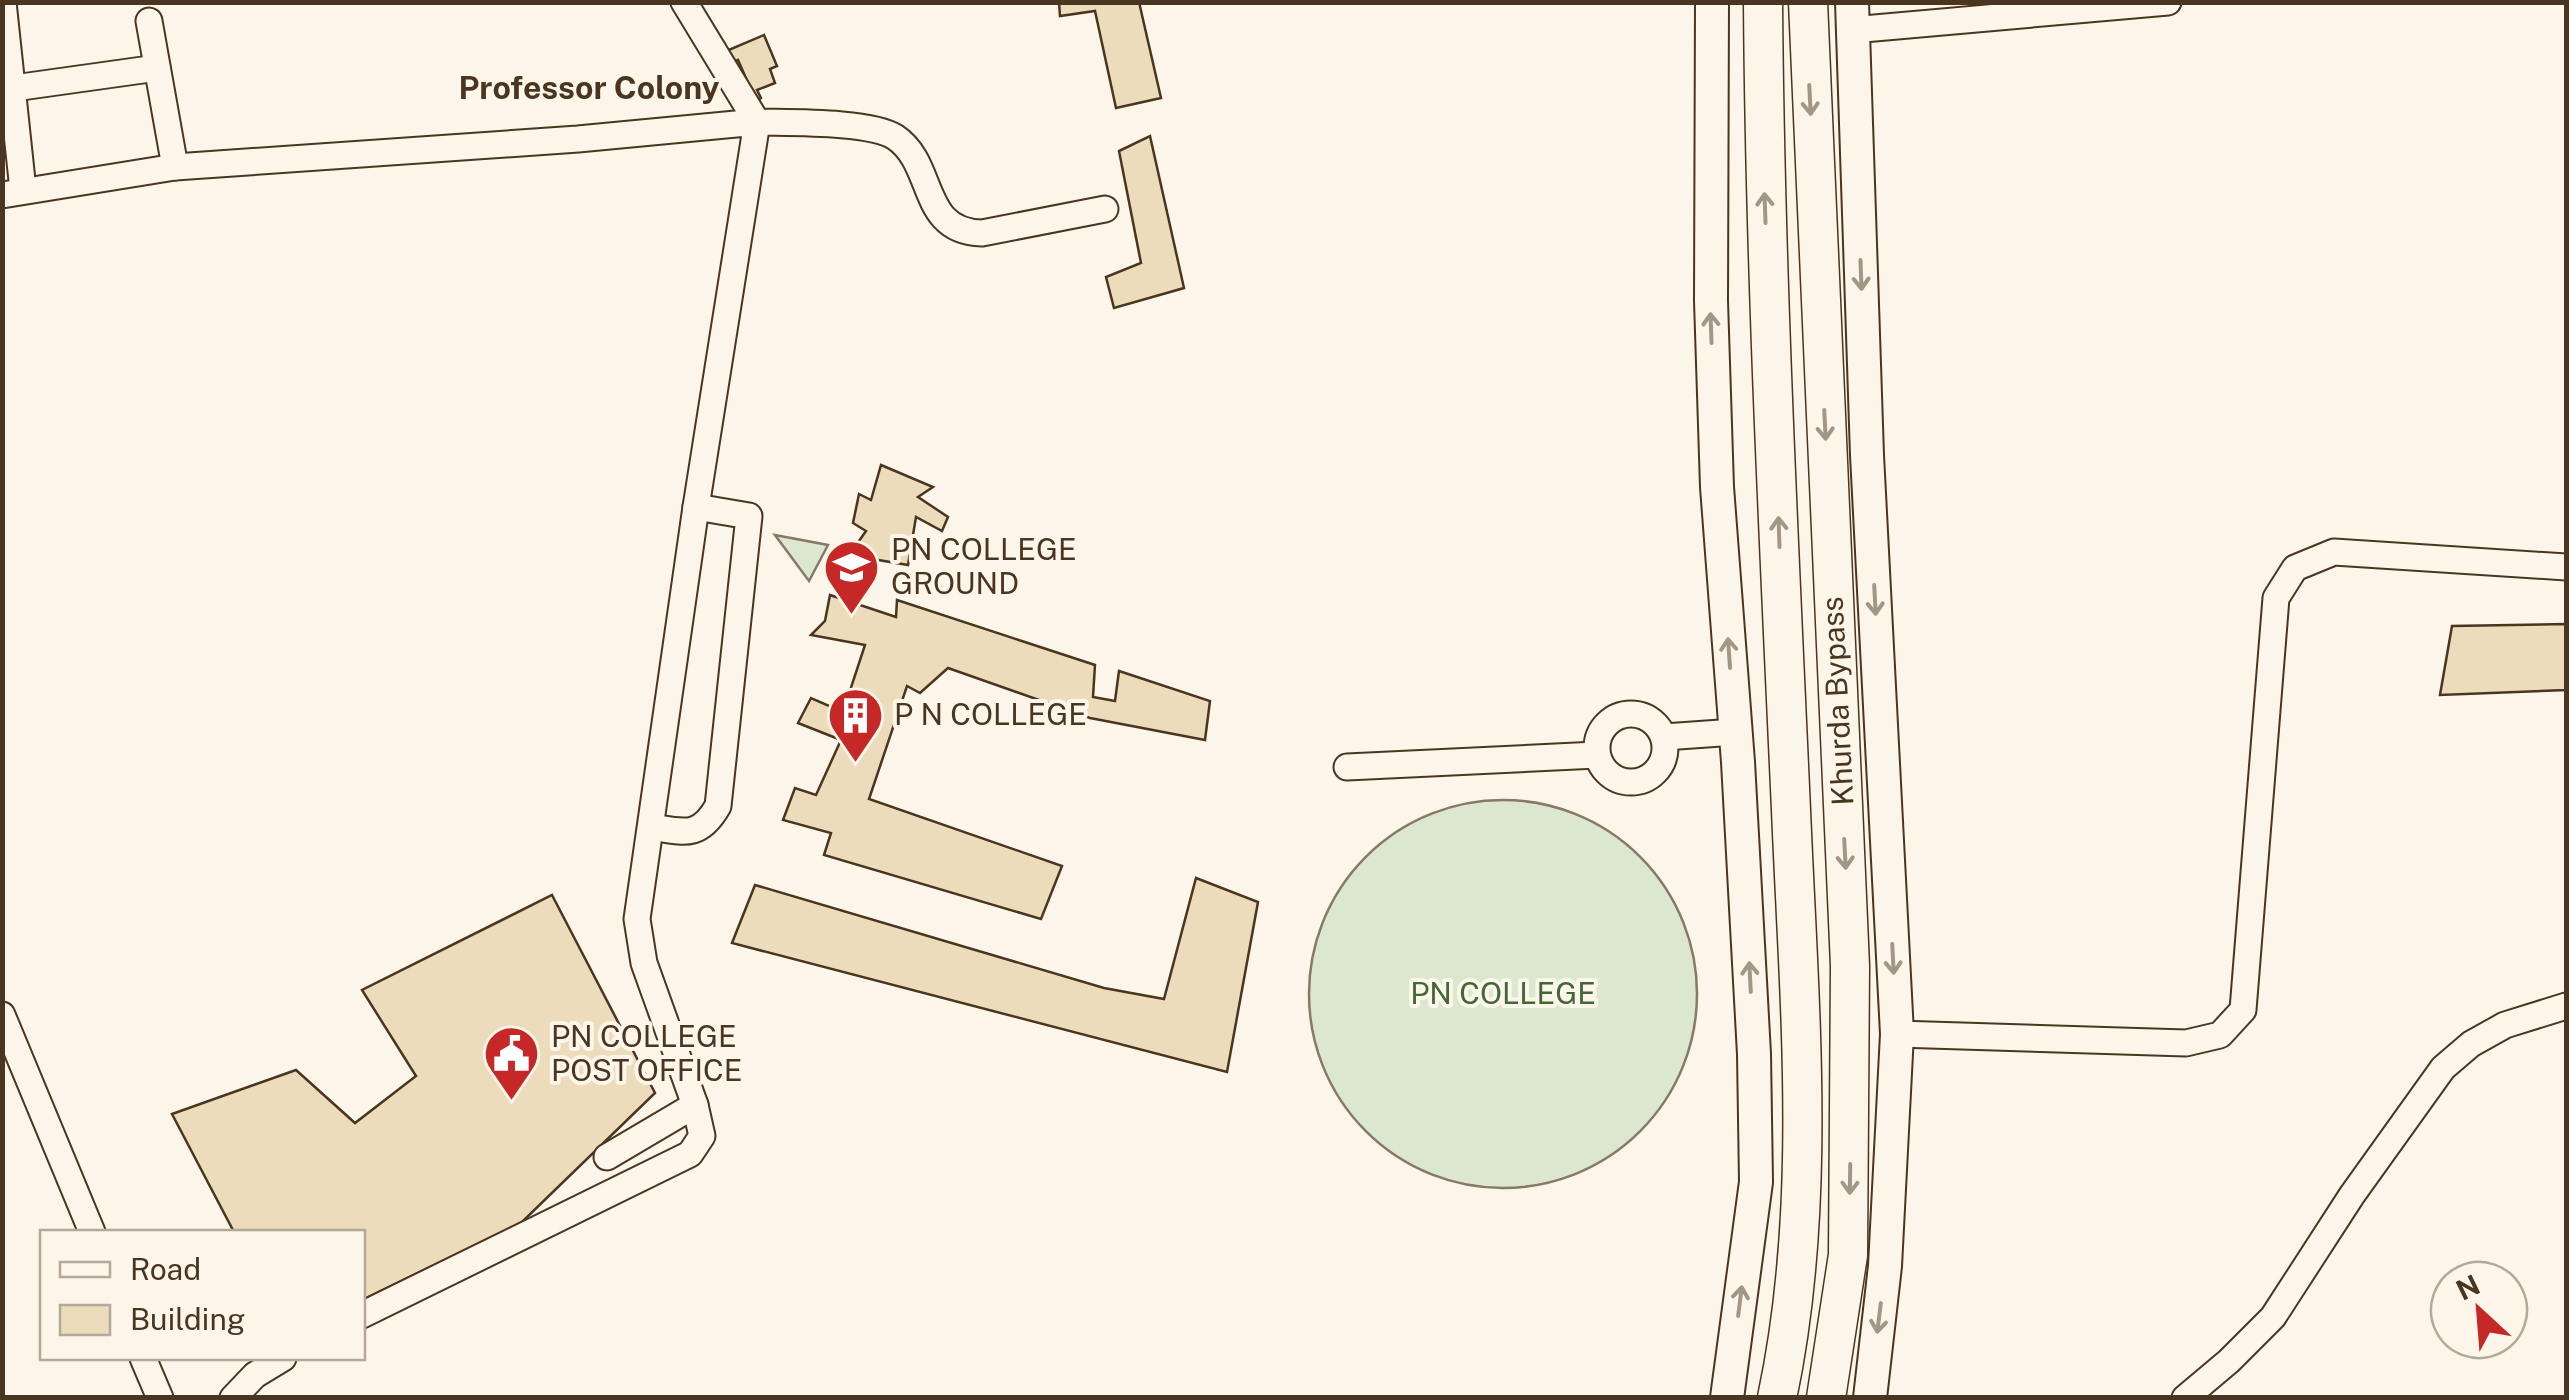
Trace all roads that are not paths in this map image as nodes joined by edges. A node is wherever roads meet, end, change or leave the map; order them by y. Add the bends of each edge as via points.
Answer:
1 (3, 2) edge
2 (684, 2) edge
3 (1712, 2) edge
4 (1763, 2) edge
5 (1808, 2) edge
6 (2168, 2) edge
7 (1852, 16) edge
8 (149, 21) dead end
9 (157, 68) junction
10 (14, 88) junction
11 (757, 122) junction
12 (175, 167) junction
13 (13, 192) edge
14 (1105, 209) dead end
15 (696, 507) junction
16 (2566, 566) edge
17 (1735, 732) junction
18 (1664, 738) junction
19 (1597, 755) junction
20 (1347, 767) dead end
21 (651, 828) junction
22 (2566, 1006) edge
23 (2, 1015) edge
24 (1897, 1034) junction
25 (695, 1105) junction
26 (606, 1157) dead end
27 (91, 1230) edge
28 (365, 1315) edge
29 (144, 1360) edge
30 (280, 1360) edge
31 (160, 1398) edge
32 (234, 1398) edge
33 (1727, 1398) edge
34 (1777, 1398) edge
35 (1826, 1398) edge
36 (1870, 1398) edge
37 (2184, 1398) edge

1 - 10 street
2 - 11 street
17 -> 3 main road via 1710,302
34 -> 4 highway, Khurda Bypass via 1800,1253 1802,1080 1764,198
5 -> 35 highway, Khurda Bypass via 1850,966 1848,1254
6 - 7 street
7 -> 24 main road
8 - 9 street
9 - 10 street
9 - 12 street
10 - 13 street
11 - 12 street
11 - 14 street via 894,136 941,216 964,233
11 - 15 street
12 - 13 street
15 - 21 street
15 - 21 street via 749,516 718,806 698,830
16 - 24 street via 2334,552 2295,568 2276,598 2243,1010 2220,1035 2186,1044
17 - 18 street
33 -> 17 main road via 1756,1182
18 - 19 street via 1650,719 1627,714 1599,733
18 - 19 street via 1663,761 1638,782 1617,780
19 - 20 street
21 - 25 street via 637,919 644,963
22 - 37 street via 2505,1026 2443,1068 2273,1318
23 - 27 street
24 -> 36 main road via 1885,1266
25 - 26 street
25 - 28 street via 702,1136 690,1154
29 - 31 street
30 - 32 street

